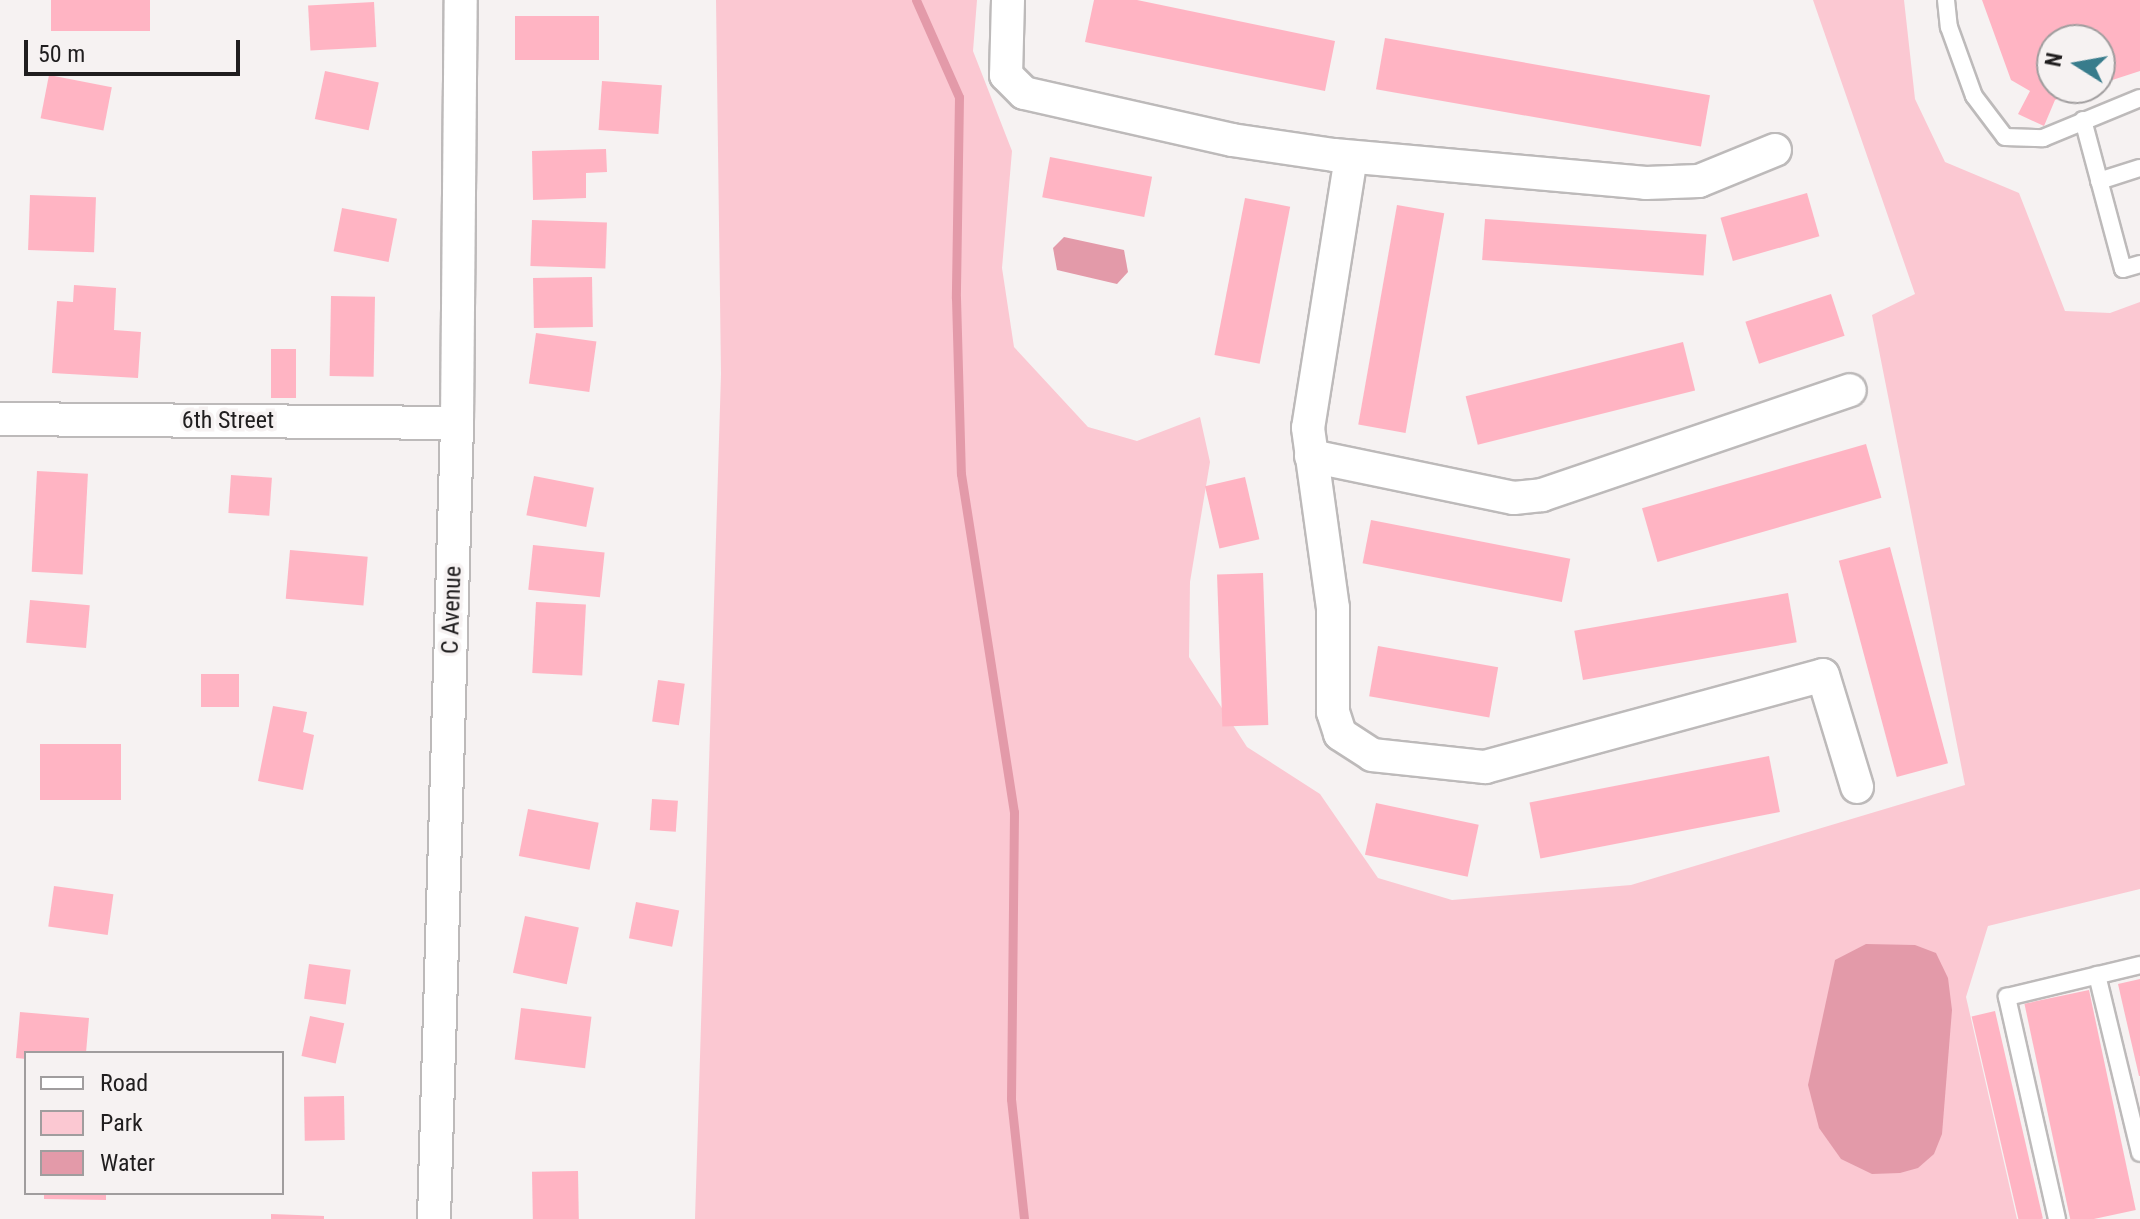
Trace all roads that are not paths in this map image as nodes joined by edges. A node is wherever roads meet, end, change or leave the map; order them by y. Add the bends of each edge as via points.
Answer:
1 (461, 0) edge
2 (1008, 0) edge
3 (1946, 0) edge
4 (2140, 98) edge
5 (2083, 120) junction
6 (1775, 150) dead end
7 (1351, 157) junction
8 (2140, 168) edge
9 (2099, 181) junction
10 (2140, 264) edge
11 (1850, 390) dead end
12 (0, 419) edge
13 (457, 423) junction
14 (1311, 456) junction
15 (1857, 787) dead end
16 (2140, 965) edge
17 (2097, 975) junction
18 (2140, 1153) edge
19 (434, 1219) edge
20 (2057, 1219) edge

1 - 13 street, C Avenue
2 - 7 street via 1006,75 1024,93 1232,140
3 - 5 lane via 1949,27 1974,96 2005,137 2043,138
4 - 5 lane
5 - 9 lane
6 - 7 street via 1699,181 1646,183
7 - 14 street via 1308,428
8 - 9 lane
9 - 10 lane via 2123,269
11 - 14 street via 1542,495 1514,498
12 - 13 street, 6th Street
13 - 19 street, C Avenue
14 - 15 street via 1333,608 1333,712 1340,734 1372,755 1485,767 1823,675
16 - 17 lane
17 - 18 lane
17 - 20 lane via 2007,997

